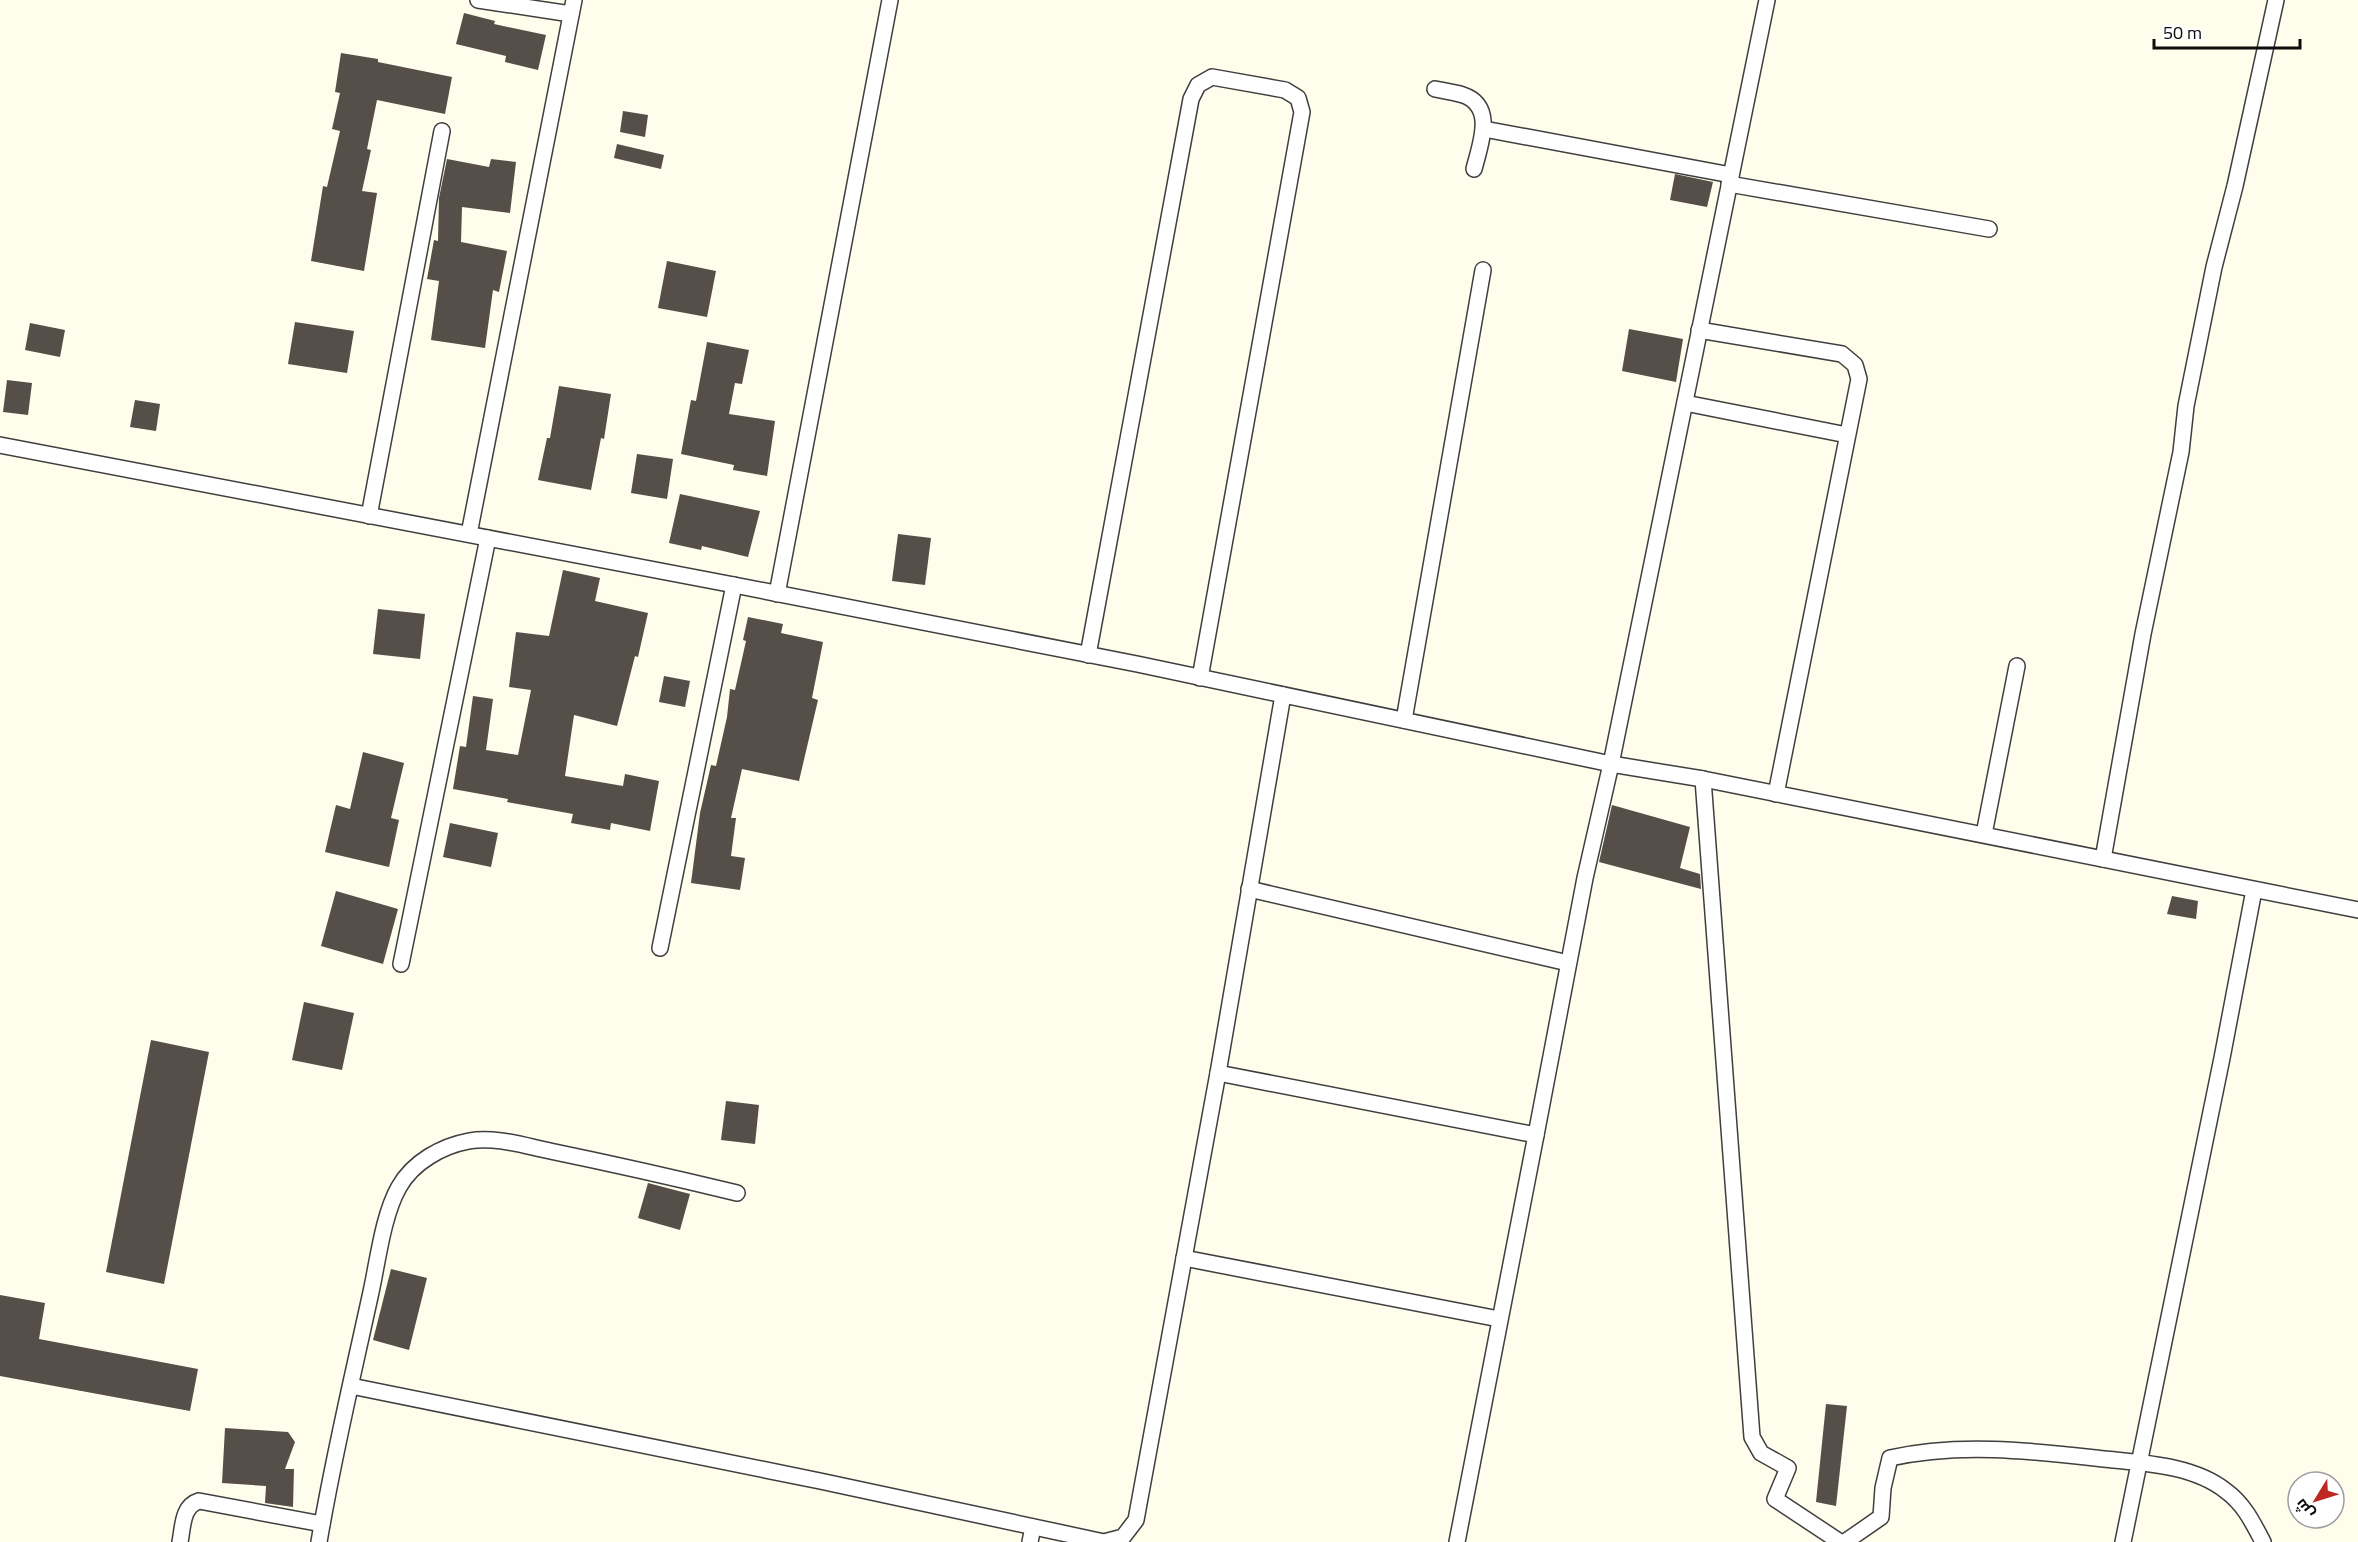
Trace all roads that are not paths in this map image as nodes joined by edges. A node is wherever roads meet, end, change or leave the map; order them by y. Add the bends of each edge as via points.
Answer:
1 (478, 0) edge
2 (890, 0) edge
3 (1767, 0) edge
4 (2276, 0) edge
5 (573, 7) edge
6 (1435, 89) dead end
7 (1484, 129) junction
8 (442, 131) dead end
9 (1474, 169) dead end
10 (1730, 179) junction
11 (1989, 228) dead end
12 (1483, 270) dead end
13 (1699, 330) junction
14 (1685, 403) junction
15 (1847, 435) junction
16 (0, 445) edge
17 (369, 516) junction
18 (469, 534) junction
19 (488, 538) junction
20 (734, 585) junction
21 (777, 594) junction
22 (1088, 655) junction
23 (2017, 666) dead end
24 (1200, 678) junction
25 (1283, 695) junction
26 (1404, 720) junction
27 (1611, 764) junction
28 (1703, 779) junction
29 (1776, 794) junction
30 (1984, 834) junction
31 (2103, 860) junction
32 (1249, 889) junction
33 (2254, 890) junction
34 (2358, 910) edge
35 (660, 948) dead end
36 (1568, 963) junction
37 (401, 964) dead end
38 (1218, 1072) junction
39 (1536, 1136) junction
40 (737, 1193) dead end
41 (1184, 1258) junction
42 (1498, 1319) junction
43 (351, 1386) junction
44 (2140, 1463) junction
45 (322, 1524) junction
46 (1032, 1534) edge
47 (180, 1542) edge
48 (319, 1542) edge
49 (1457, 1542) edge
50 (1840, 1542) edge
51 (1845, 1542) edge
52 (2123, 1542) edge
53 (2263, 1542) edge

1 - 5 street
2 - 21 street
3 - 10 street
4 - 31 street via 2186,406 2178,470 2141,645
5 - 18 street
6 - 7 street via 1465,95 1476,103 1483,115
7 - 9 street
7 - 10 street
8 - 17 street
10 - 11 street
10 - 13 street
12 - 26 street
13 - 14 street
13 - 15 street via 1842,354 1855,365 1859,379
14 - 15 street
14 - 27 street
15 - 29 street
16 - 17 street
17 - 18 street
18 - 19 street
19 - 20 street
19 - 37 street
20 - 21 street
20 - 35 street
21 - 22 street
22 - 24 street
22 - 24 street via 1191,99 1198,85 1212,77 1285,90 1298,98 1302,112
23 - 30 street
24 - 25 street
25 - 26 street
25 - 32 street
26 - 27 street
27 - 28 street
27 - 36 street
28 - 29 street
28 - 50 street via 1752,1437 1761,1453 1788,1468 1775,1500
29 - 30 street
30 - 31 street
31 - 33 street
32 - 36 street
32 - 38 street
33 - 34 street
33 - 44 street
36 - 39 street
38 - 39 street
38 - 41 street
39 - 42 street
40 - 43 street via 493,1140 470,1140 449,1146 412,1169 399,1188 388,1216
41 - 42 street
41 - 46 street via 1136,1520 1123,1537 1104,1542
42 - 49 street
43 - 45 street
43 - 46 street via 820,1480
44 - 51 street via 1992,1449 1916,1452 1890,1458 1881,1517
44 - 52 street
44 - 53 street via 2194,1473 2226,1490 2248,1513
45 - 47 street via 199,1501 187,1508
45 - 48 street

